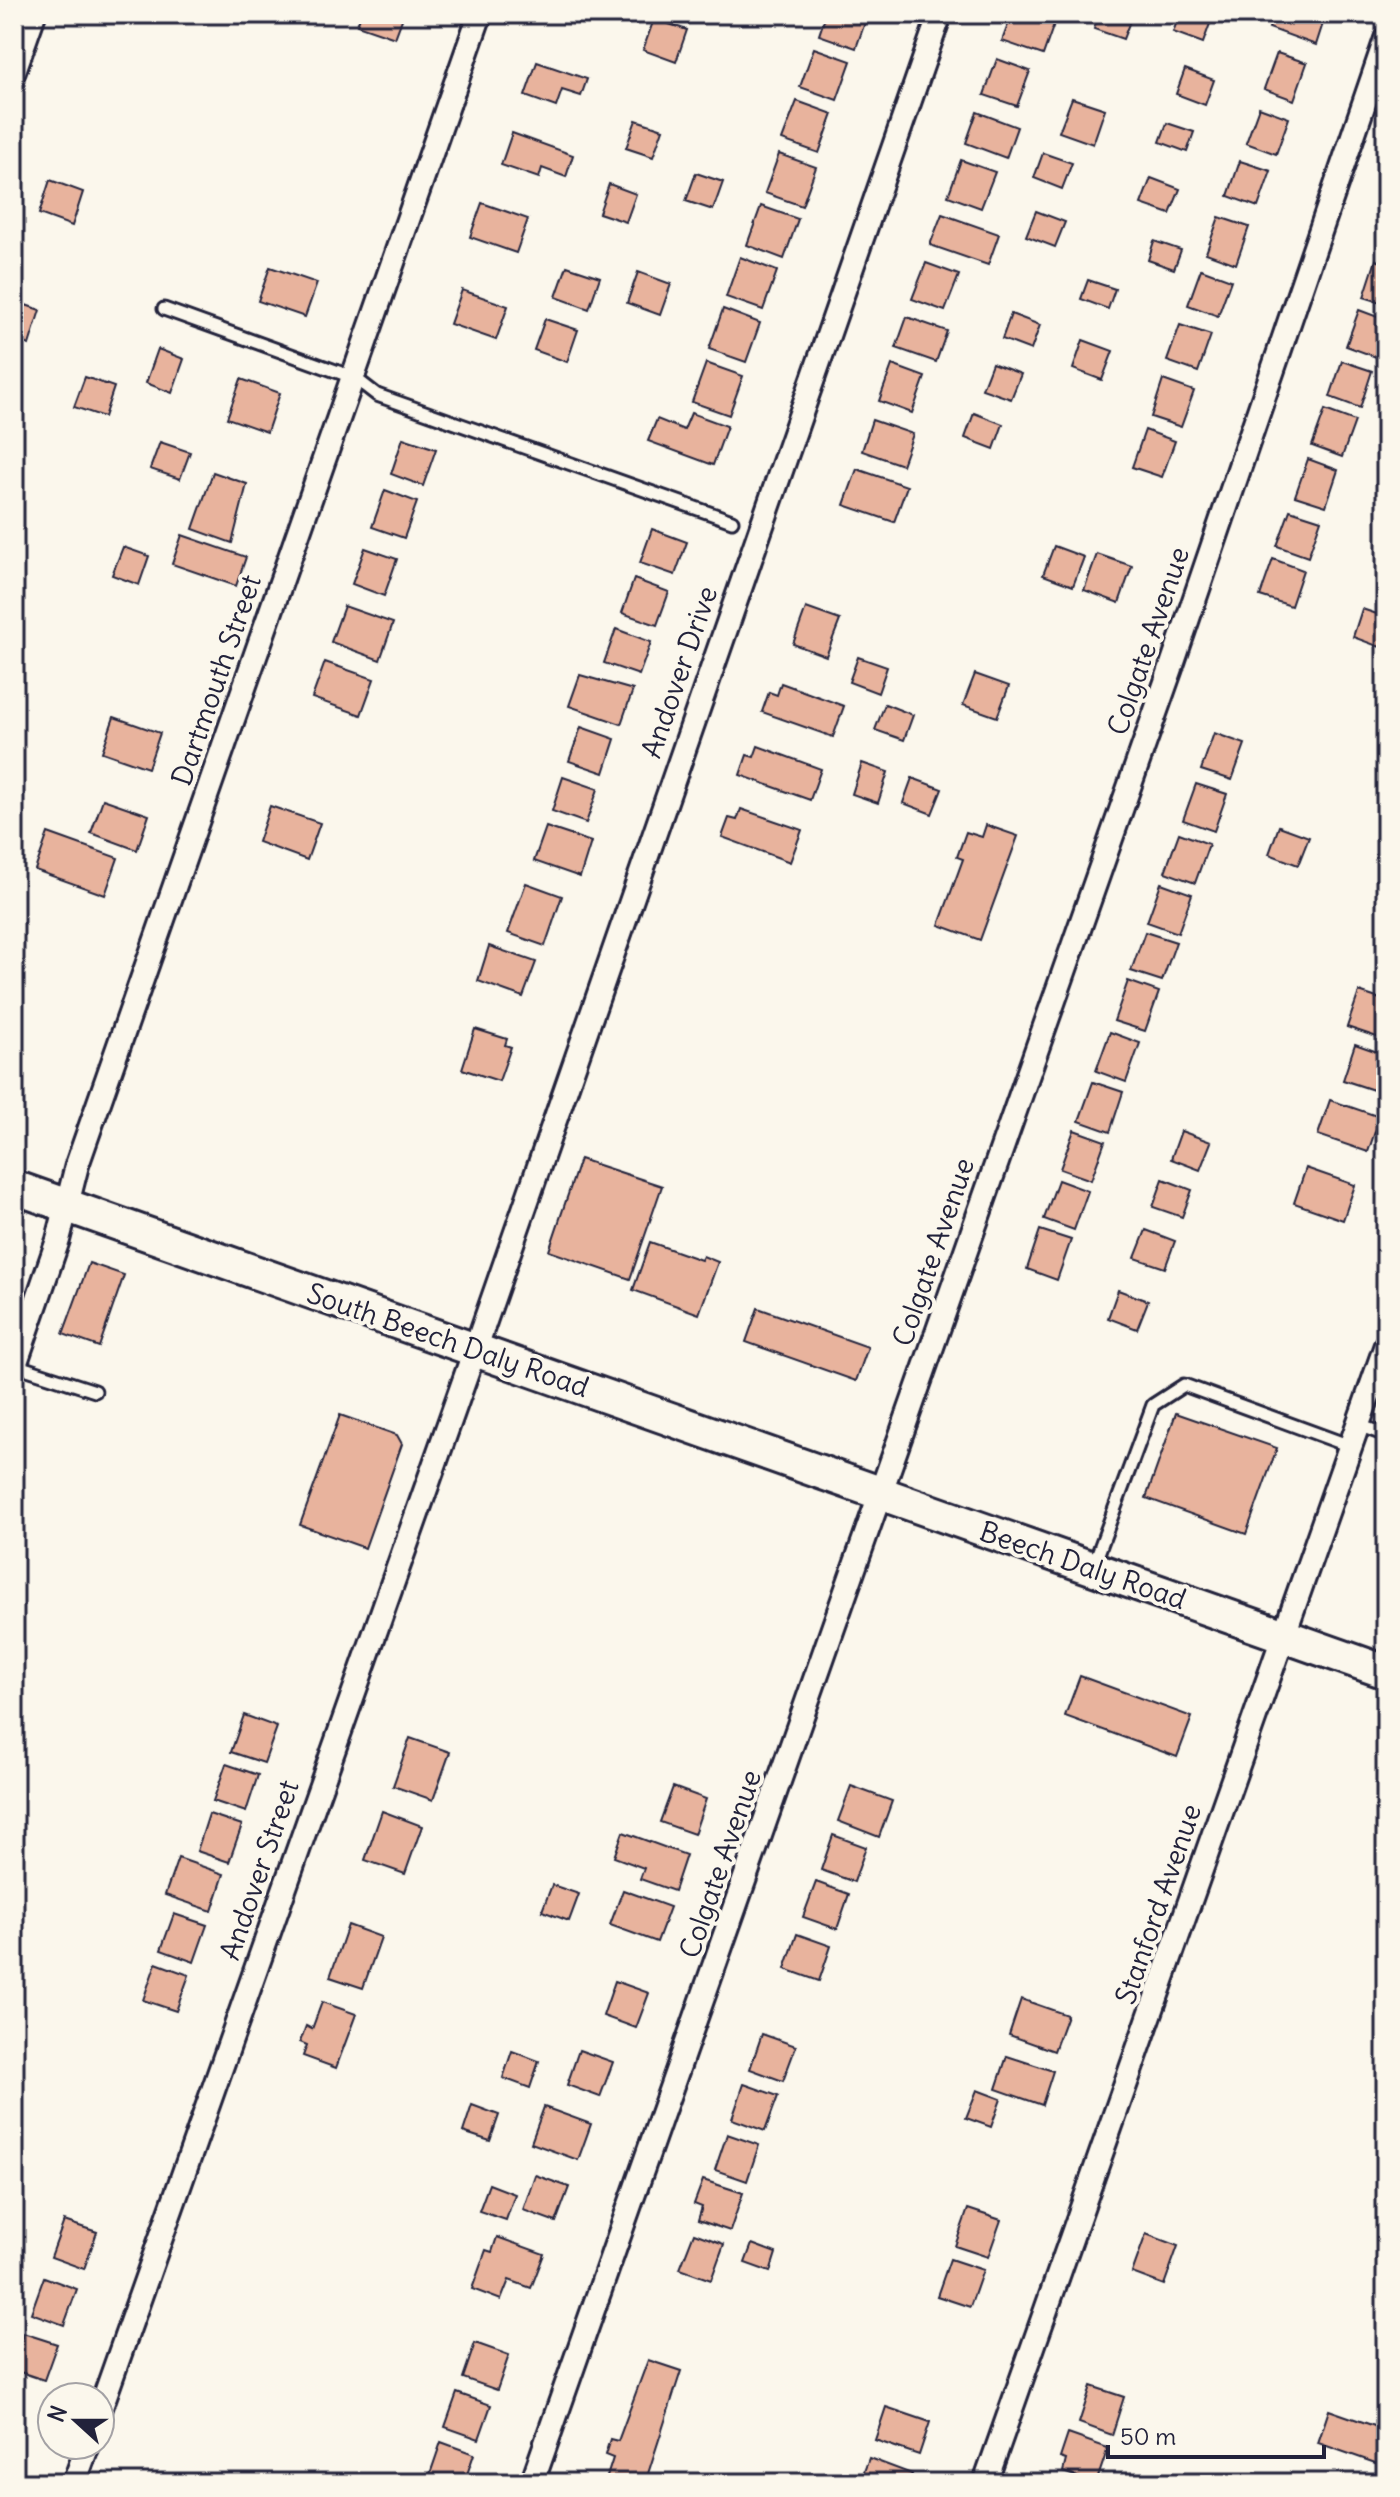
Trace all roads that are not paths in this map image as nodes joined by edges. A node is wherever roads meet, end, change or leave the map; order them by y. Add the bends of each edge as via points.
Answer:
1 (34, 14) edge
2 (480, 14) edge
3 (940, 14) edge
4 (1386, 39) edge
5 (14, 71) edge
6 (164, 309) dead end
7 (355, 378) junction
8 (732, 521) dead end
9 (14, 1187) edge
10 (66, 1206) junction
11 (1386, 1345) edge
12 (475, 1350) junction
13 (14, 1367) edge
14 (95, 1391) dead end
15 (1354, 1435) junction
16 (1386, 1435) edge
17 (882, 1494) junction
18 (1093, 1568) junction
19 (1284, 1636) junction
20 (1386, 1672) edge
21 (110, 2381) edge
22 (82, 2461) edge
23 (74, 2483) edge
24 (532, 2483) edge
25 (985, 2483) edge

1 - 5 street
2 - 7 street, Dartmouth Street
3 - 12 street, Andover Drive
4 - 17 street, Colgate Avenue
6 - 7 lane
7 - 8 lane via 377,395
7 - 10 street, Dartmouth Street
9 - 10 main road, South Beech Daly Road
10 - 12 main road, South Beech Daly Road
10 - 13 street, Dartmouth Street
11 - 15 street, Stanford Avenue
12 - 17 main road, South Beech Daly Road
12 - 21 street, Andover Street
13 - 14 lane
15 - 16 lane
15 - 18 lane via 1184,1385 1153,1405
15 - 19 street, Stanford Avenue
17 - 18 main road, Beech Daly Road
17 - 24 street, Colgate Avenue
18 - 19 main road, Beech Daly Road
19 - 20 main road
19 - 25 street, Stanford Avenue
22 - 23 street

